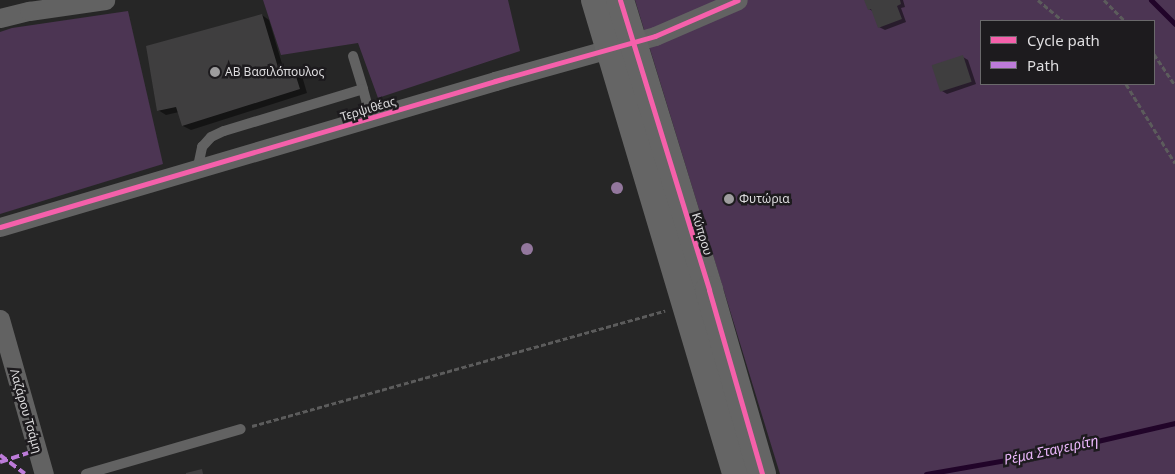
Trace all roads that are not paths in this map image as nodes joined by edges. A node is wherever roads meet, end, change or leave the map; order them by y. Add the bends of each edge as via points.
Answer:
1 (105, 0) edge
2 (595, 0) edge
3 (620, 0) edge
4 (738, 0) edge
5 (4, 11) edge
6 (621, 45) junction
7 (353, 56) dead end
8 (363, 89) junction
9 (371, 118) junction
10 (197, 171) junction
11 (0, 227) edge
12 (0, 319) edge
13 (241, 429) road end
14 (44, 474) edge
15 (86, 474) edge
16 (736, 474) edge
17 (762, 474) edge

1 - 5 street
2 - 6 street, Κύπρου
3 - 6 street, Κύπρου
4 - 6 street, Τερψιθέας via 671,30
6 - 9 street, Τερψιθέας
6 - 16 street, Κύπρου via 687,306
6 - 17 street, Κύπρου via 709,290
7 - 8 lane
8 - 9 lane
8 - 10 lane via 217,133 202,148
9 - 10 street, Τερψιθέας
10 - 11 street, Τερψιθέας
12 - 14 street, Λαζάρου Τσάμη
13 - 15 lane

